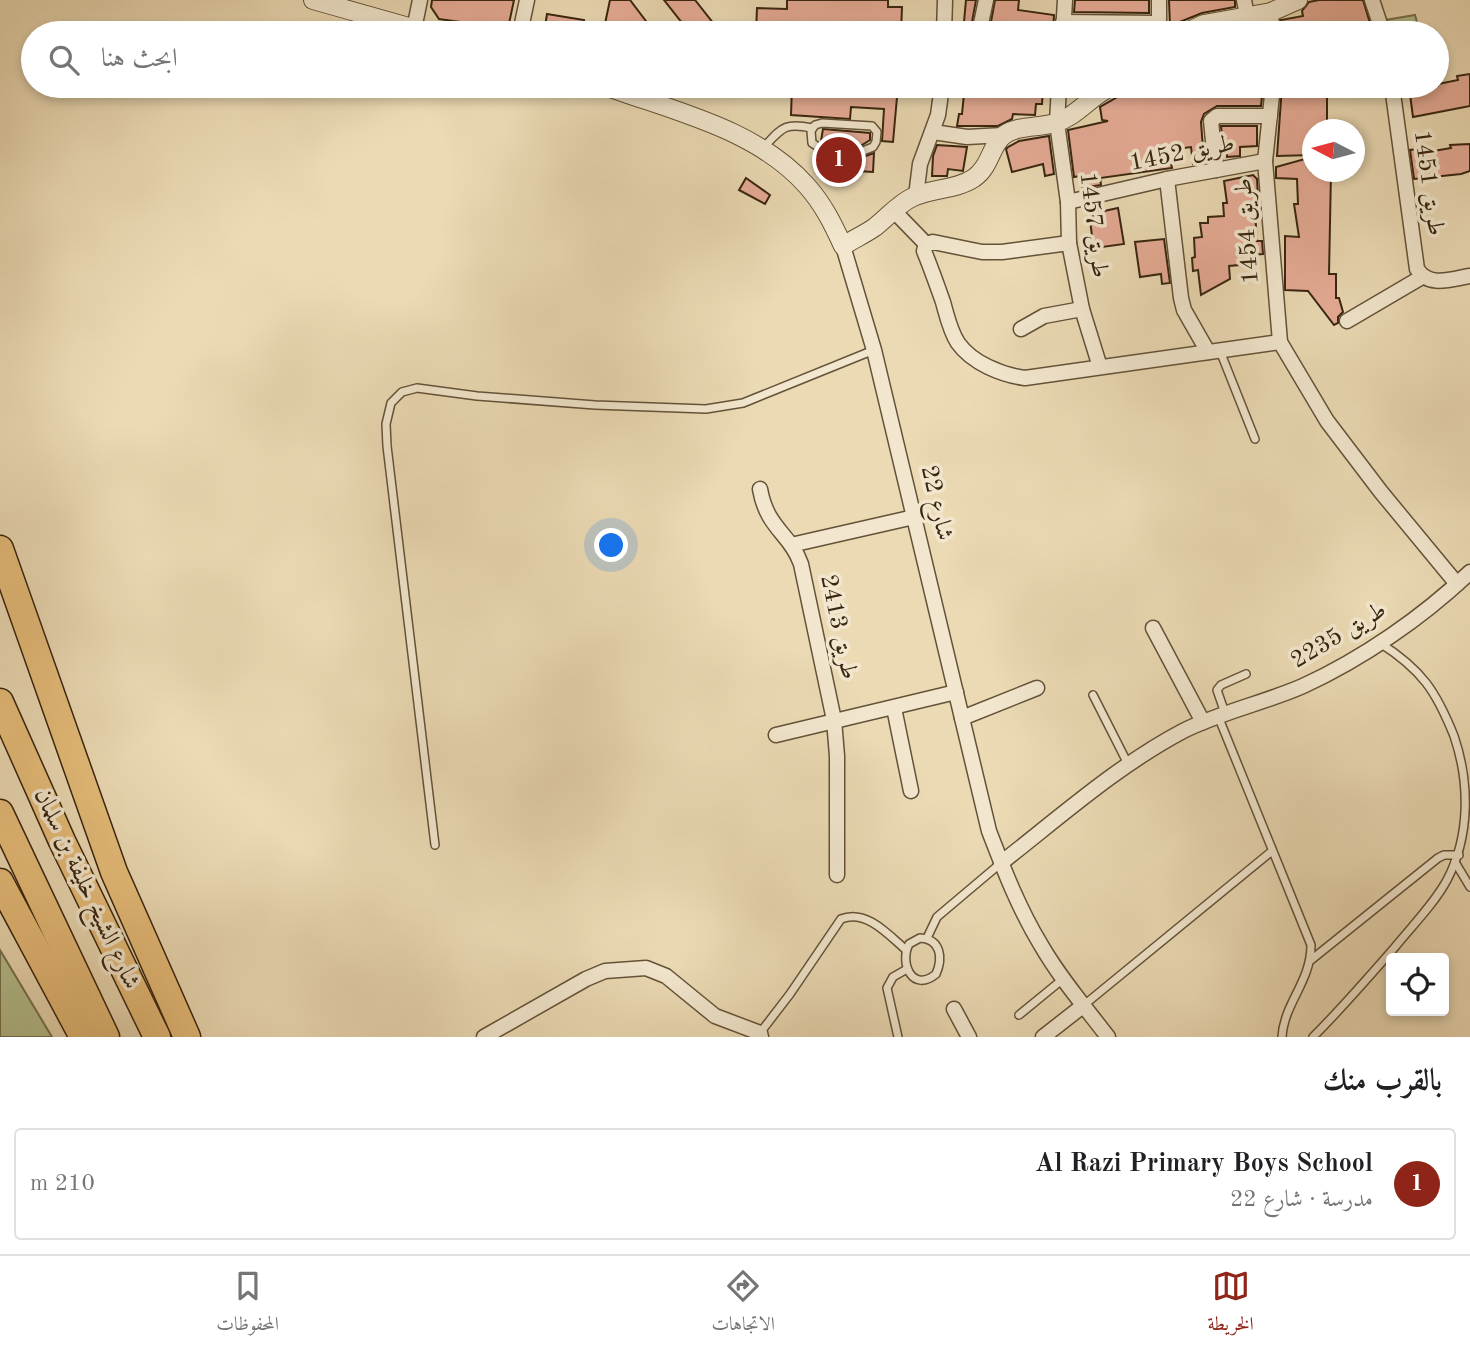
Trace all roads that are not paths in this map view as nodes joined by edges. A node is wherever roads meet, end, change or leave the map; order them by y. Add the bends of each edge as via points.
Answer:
1 (313, 0) edge
2 (420, 0) edge
3 (527, 0) edge
4 (945, 0) edge
5 (986, 0) edge
6 (1065, 0) edge
7 (1159, 0) edge
8 (1298, 0) edge
9 (1372, 0) edge
10 (1245, 8) edge
11 (1271, 12) junction
12 (387, 21) edge
13 (421, 21) edge
14 (523, 21) edge
15 (944, 21) edge
16 (982, 21) edge
17 (1064, 21) edge
18 (1159, 21) edge
19 (1211, 21) edge
20 (1271, 21) edge
21 (1378, 21) edge
22 (638, 98) edge
23 (655, 98) edge
24 (940, 98) edge
25 (1058, 98) edge
26 (1093, 98) edge
27 (1272, 98) edge
28 (1394, 98) edge
29 (652, 103) junction
30 (1270, 116) junction
31 (1056, 122) junction
32 (812, 128) junction
33 (933, 132) junction
34 (1003, 135) junction
35 (762, 149) junction
36 (1265, 161) junction
37 (1216, 170) junction
38 (1167, 179) junction
39 (916, 196) junction
40 (1068, 202) junction
41 (894, 211) junction
42 (1069, 243) junction
43 (926, 244) junction
44 (843, 246) junction
45 (1470, 276) edge
46 (1426, 279) junction
47 (1082, 309) junction
48 (1347, 321) dead end
49 (1021, 330) dead end
50 (1280, 342) junction
51 (874, 350) junction
52 (1214, 351) junction
53 (1100, 367) junction
54 (1255, 439) dead end
55 (760, 489) dead end
56 (914, 517) junction
57 (791, 545) junction
58 (0, 550) edge
59 (1470, 572) edge
60 (1457, 584) junction
61 (1153, 628) dead end
62 (1379, 643) junction
63 (1246, 674) dead end
64 (1037, 688) dead end
65 (956, 692) junction
66 (1093, 695) dead end
67 (0, 702) edge
68 (894, 708) junction
69 (1222, 715) junction
70 (962, 718) junction
71 (834, 720) junction
72 (1203, 723) junction
73 (776, 735) dead end
74 (1128, 764) junction
75 (911, 791) dead end
76 (0, 813) edge
77 (435, 845) dead end
78 (1272, 851) junction
79 (1457, 859) junction
80 (1002, 863) junction
81 (837, 875) dead end
82 (0, 882) edge
83 (1470, 887) edge
84 (927, 938) junction
85 (906, 950) junction
86 (1311, 960) junction
87 (907, 969) junction
88 (1063, 979) junction
89 (1084, 1005) junction
90 (954, 1009) dead end
91 (1019, 1015) dead end
92 (761, 1035) edge
93 (83, 1037) edge
94 (106, 1037) edge
95 (157, 1037) edge
96 (187, 1037) edge
97 (484, 1037) edge
98 (898, 1037) edge
99 (969, 1037) edge
100 (1043, 1037) edge
101 (1108, 1037) edge
102 (1282, 1037) edge
103 (1313, 1037) edge

1 - 12 street
2 - 13 street
3 - 14 street
4 - 15 street
5 - 16 street
6 - 17 street
7 - 18 street
8 - 11 street
9 - 21 street
10 - 11 street
10 - 19 street
11 - 20 street
22 - 29 street, شارع 22
23 - 29 lane
24 - 33 street
25 - 31 street, طريق 1457
26 - 31 street
27 - 30 street, طريق 1454
28 - 46 street, طريق 1451 via 1417,269
29 - 35 street, شارع 22
30 - 36 street, طريق 1454
30 - 37 street, طريق 1454 via 1211,121
31 - 34 street
31 - 40 street, طريق 1457
32 - 32 lane via 818,123 867,124 875,128 877,137 868,150 823,150 812,143
32 - 35 lane via 786,126
33 - 34 street via 967,137
33 - 39 street via 920,164
34 - 39 street via 978,175
35 - 44 street, شارع 22 via 806,185
36 - 37 street, طريق 1452
36 - 50 street, طريق 1454
37 - 38 street, طريق 1452
38 - 40 street, طريق 1452
38 - 52 street via 1184,310
39 - 41 street
40 - 42 street, طريق 1457
41 - 43 street
41 - 44 street
42 - 43 street via 1002,252
42 - 47 street, طريق 1457
43 - 53 street via 951,329 959,345 973,357 1025,378
44 - 51 street, شارع 22
45 - 46 street
46 - 48 street
47 - 49 street via 1044,316
47 - 53 street, طريق 1457
50 - 52 street
50 - 60 street via 1327,421
51 - 56 street, شارع 22
51 - 77 lane via 743,403 706,410 417,388 402,392 391,402 387,446
52 - 53 street
52 - 54 lane
55 - 57 street, طريق 2413 via 771,522
56 - 57 street
56 - 65 street, شارع 22
57 - 71 street, طريق 2413 via 802,564
58 - 96 highway via 114,873
59 - 60 street, طريق 2235
60 - 62 street, طريق 2235
61 - 72 street
62 - 69 street, طريق 2235 via 1301,686
62 - 79 lane via 1430,685 1460,751 1468,803
63 - 69 lane via 1217,690
64 - 70 street
65 - 68 street
65 - 70 street, شارع 22
66 - 74 lane
67 - 95 highway, شارع الشيخ خليفة بن سلمان
68 - 71 street
68 - 75 street
69 - 72 street, طريق 2235
69 - 78 lane
70 - 80 street, شارع 22 via 982,804
71 - 73 street
71 - 81 street, طريق 2413
72 - 74 street, طريق 2235
74 - 80 street, طريق 2235
76 - 94 highway, شارع الشيخ خليفة بن سلمان
78 - 86 lane via 1311,945
78 - 89 lane
79 - 83 lane
79 - 86 lane via 1438,858
79 - 103 lane via 1447,881 1407,933
80 - 84 lane via 937,917
80 - 88 street, شارع 22 via 1026,920
82 - 93 highway
84 - 85 lane via 914,940
84 - 87 lane via 939,952 936,974 919,980
85 - 87 lane
85 - 92 lane via 861,916 841,919
86 - 102 lane
87 - 98 lane via 892,977 887,988
88 - 89 street, شارع 22
88 - 91 lane
89 - 100 street
89 - 101 street, شارع 22
90 - 99 street
92 - 97 street via 716,1016 657,971 623,968 586,979

